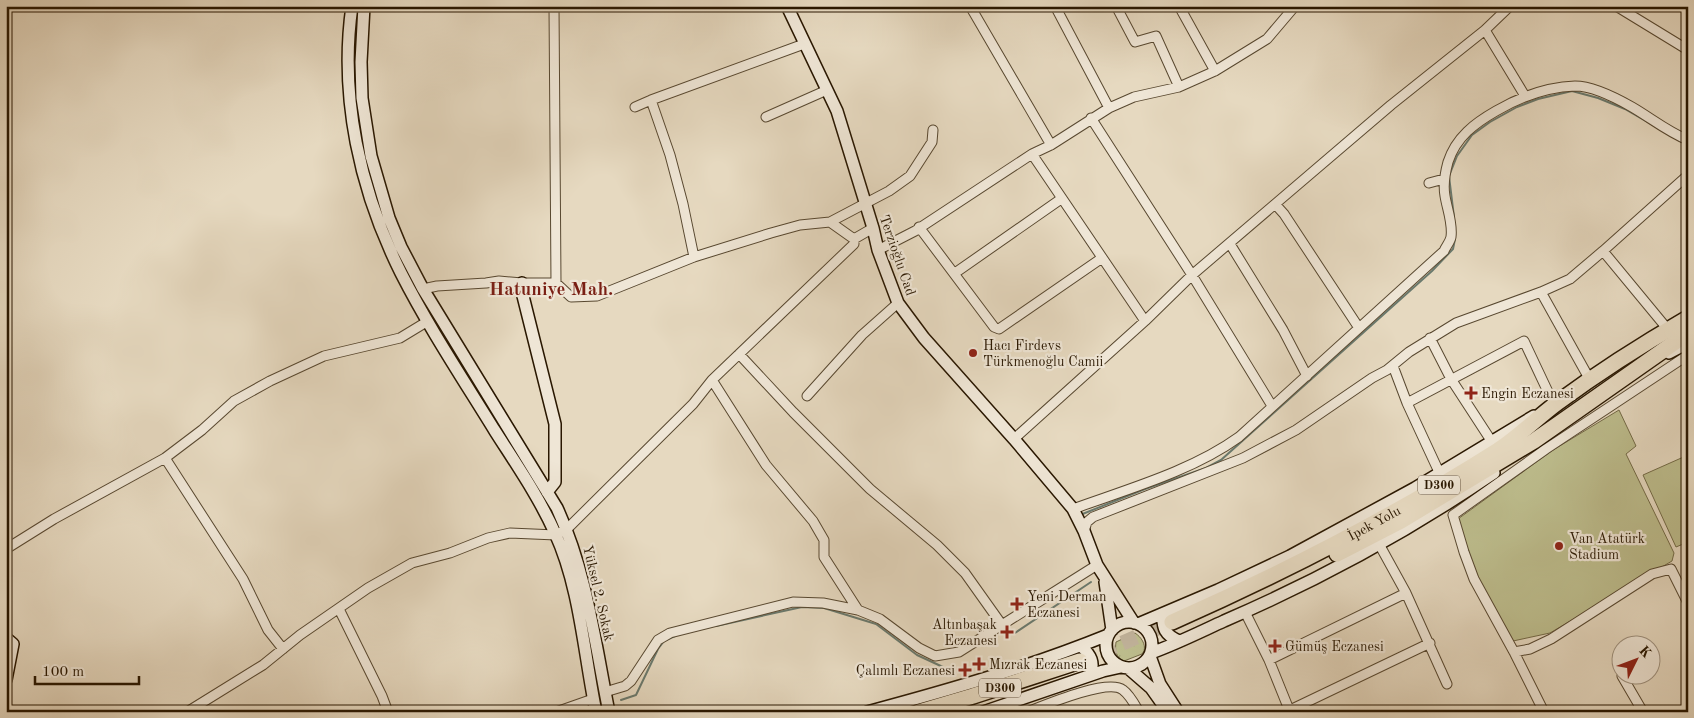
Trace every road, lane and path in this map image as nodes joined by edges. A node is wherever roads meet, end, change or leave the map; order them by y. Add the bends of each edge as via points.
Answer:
1 (352, 6) edge
2 (364, 6) edge
3 (554, 6) edge
4 (787, 6) edge
5 (970, 6) edge
6 (1055, 6) edge
7 (1116, 6) edge
8 (1179, 6) edge
9 (1295, 6) edge
10 (1510, 6) edge
11 (1616, 6) edge
12 (1485, 30) junction
13 (804, 44) junction
14 (1688, 50) edge
15 (1215, 71) junction
16 (1179, 87) junction
17 (827, 90) junction
18 (1525, 96) junction
19 (651, 100) junction
20 (635, 107) dead end
21 (1109, 108) junction
22 (766, 117) dead end
23 (1091, 118) junction
24 (933, 130) dead end
25 (1688, 140) edge
26 (1051, 144) junction
27 (1032, 154) junction
28 (1688, 175) edge
29 (1444, 179) junction
30 (1429, 184) dead end
31 (1061, 199) junction
32 (865, 204) junction
33 (1276, 204) junction
34 (830, 222) junction
35 (919, 227) junction
36 (873, 228) junction
37 (854, 238) junction
38 (1230, 244) junction
39 (878, 250) junction
40 (1603, 251) junction
41 (694, 257) junction
42 (1102, 258) junction
43 (955, 273) junction
44 (1192, 275) junction
45 (522, 283) junction
46 (556, 283) junction
47 (423, 288) junction
48 (1541, 292) junction
49 (898, 303) junction
50 (1688, 311) edge
51 (1688, 318) edge
52 (428, 321) junction
53 (1145, 321) junction
54 (1665, 326) junction
55 (1359, 328) junction
56 (1688, 333) edge
57 (1430, 338) junction
58 (1688, 343) edge
59 (1639, 346) junction
60 (739, 354) junction
61 (1688, 355) edge
62 (1393, 366) junction
63 (1307, 376) junction
64 (1624, 378) junction
65 (1451, 379) junction
66 (712, 380) junction
67 (1590, 380) junction
68 (808, 396) dead end
69 (1407, 402) junction
70 (1556, 404) junction
71 (1272, 406) junction
72 (1014, 439) junction
73 (1534, 441) junction
74 (1492, 442) junction
75 (165, 458) junction
76 (1439, 472) junction
77 (547, 492) junction
78 (1073, 509) junction
79 (567, 529) junction
80 (1084, 531) junction
81 (556, 535) junction
82 (1380, 544) junction
83 (6, 549) edge
84 (1097, 565) junction
85 (1104, 578) junction
86 (1406, 593) junction
87 (1688, 604) edge
88 (339, 609) junction
89 (858, 610) junction
90 (1245, 612) junction
91 (1136, 623) junction
92 (1002, 625) junction
93 (1172, 627) junction
94 (1110, 632) junction
95 (6, 638) edge
96 (1430, 643) junction
97 (283, 649) junction
98 (1514, 652) junction
99 (1150, 654) junction
100 (1269, 660) junction
101 (1084, 663) junction
102 (1125, 668) junction
103 (6, 680) edge
104 (1447, 684) dead end
105 (1628, 686) edge
106 (605, 692) junction
107 (593, 699) junction
108 (1290, 711) edge
109 (187, 712) edge
110 (388, 712) edge
111 (556, 712) edge
112 (596, 712) edge
113 (609, 712) edge
114 (867, 712) edge
115 (919, 712) edge
116 (955, 712) edge
117 (983, 712) edge
118 (1027, 712) edge
119 (1139, 712) edge
120 (1168, 712) edge
121 (1178, 712) edge
122 (1544, 712) edge
123 (1643, 712) edge

1 - 52 street, Yüksel 2. Sokak via 348,62 360,161 378,222
2 - 47 street, Yüksel 2. Sokak via 362,98 371,156 389,218
3 - 46 street
4 - 13 street, Terzioğlu Cad
5 - 26 street
6 - 21 street
7 - 16 street via 1135,42 1156,36
8 - 15 street
9 - 15 street via 1266,39
10 - 12 street
11 - 14 street
12 - 18 street
12 - 33 street via 1391,105
13 - 17 street, Terzioğlu Cad
13 - 19 street
15 - 16 street
16 - 21 street via 1134,97
17 - 22 street
17 - 32 street, Terzioğlu Cad via 837,111
18 - 25 street via 1577,86 1598,91 1631,106
18 - 29 street via 1474,124 1455,147
19 - 20 street
19 - 41 street via 670,155
21 - 23 street
23 - 26 street
23 - 44 street
24 - 32 street via 932,142 910,176
26 - 27 street
27 - 31 street
27 - 35 street
28 - 40 street
29 - 30 street
29 - 55 street via 1451,238 1444,250
31 - 42 street
31 - 43 street
32 - 34 street
32 - 36 street, Terzioğlu Cad
33 - 38 street
33 - 55 street
34 - 37 street
34 - 41 street via 771,232
35 - 39 street
35 - 43 street
36 - 37 street
36 - 39 street, Terzioğlu Cad
37 - 60 street via 854,244
38 - 44 street
38 - 63 street
39 - 49 street, Terzioğlu Cad
40 - 48 street via 1570,278
40 - 54 street
41 - 46 street via 597,296 571,297
42 - 43 street via 999,328 994,327
42 - 53 street
44 - 53 street
44 - 71 street
45 - 46 street
45 - 47 street via 499,281
45 - 77 street via 555,424 555,482
47 - 77 street, Yüksel 2. Sokak
48 - 57 street via 1456,323
48 - 67 street
49 - 68 street via 862,335
49 - 72 street, Terzioğlu Cad via 924,338
50 - 54 street
51 - 59 highway, İpek Yolu / D300
52 - 75 street via 400,338 324,356 270,381 234,401
52 - 81 street, Yüksel 2. Sokak
53 - 72 street
54 - 59 street
55 - 63 street
56 - 64 highway, İpek Yolu / D300
57 - 62 street
57 - 65 street
58 - 64 street
59 - 67 highway, İpek Yolu / D300
60 - 66 street
60 - 92 street via 870,489 965,573
61 - 98 street via 1453,515 1474,579
62 - 69 street
62 - 80 street via 1296,430 1243,458 1093,517
63 - 71 street
64 - 73 highway, İpek Yolu / D300
65 - 69 street
65 - 70 street via 1524,341
65 - 74 street
66 - 79 street
66 - 89 street via 766,465 813,520 824,540 824,557
67 - 70 highway, İpek Yolu / D300
69 - 76 street
70 - 74 street
70 - 93 highway, İpek Yolu / D300 via 1498,450 1394,512
71 - 78 street via 1239,437 1212,455
72 - 78 street, Terzioğlu Cad
73 - 82 street via 1494,473
73 - 93 highway, İpek Yolu / D300 via 1374,536 1240,603
74 - 76 street
75 - 83 street
75 - 97 street via 243,579 268,630
76 - 93 street
77 - 79 street, Yüksel 2. Sokak
78 - 80 street, Terzioğlu Cad
79 - 81 street
79 - 106 street, Yüksel 2. Sokak via 580,570
80 - 84 street, Terzioğlu Cad
81 - 88 street via 510,532 412,563
81 - 107 street, Yüksel 2. Sokak via 569,571
82 - 86 street
82 - 90 street via 1326,574
84 - 85 street, Terzioğlu Cad
84 - 92 street
85 - 91 street, Terzioğlu Cad
85 - 94 street, Terzioğlu Cad
86 - 96 street
86 - 100 street
87 - 98 street via 1671,569 1652,574 1551,640
88 - 97 street
88 - 110 street
89 - 92 street via 880,619 935,656 959,652
89 - 106 street via 823,603 793,602 670,633 658,640 631,681
90 - 93 street
90 - 100 street
91 - 93 street
91 - 94 street via 1122,623
91 - 99 street via 1144,627 1152,639
93 - 99 street
94 - 101 street
94 - 102 street via 1106,643 1110,657
95 - 103 street via 13,644
96 - 104 street
96 - 108 street
97 - 109 street
98 - 122 street
99 - 102 street via 1141,665
99 - 121 street via 1160,684
100 - 108 street
101 - 102 street
101 - 114 street via 966,685
101 - 115 highway, D300
101 - 116 highway, D300
101 - 117 street
102 - 120 street via 1151,688
105 - 123 street
106 - 113 street, Yüksel 2. Sokak
107 - 111 street
107 - 112 street, Yüksel 2. Sokak
118 - 119 street via 1088,690 1111,686 1123,689

